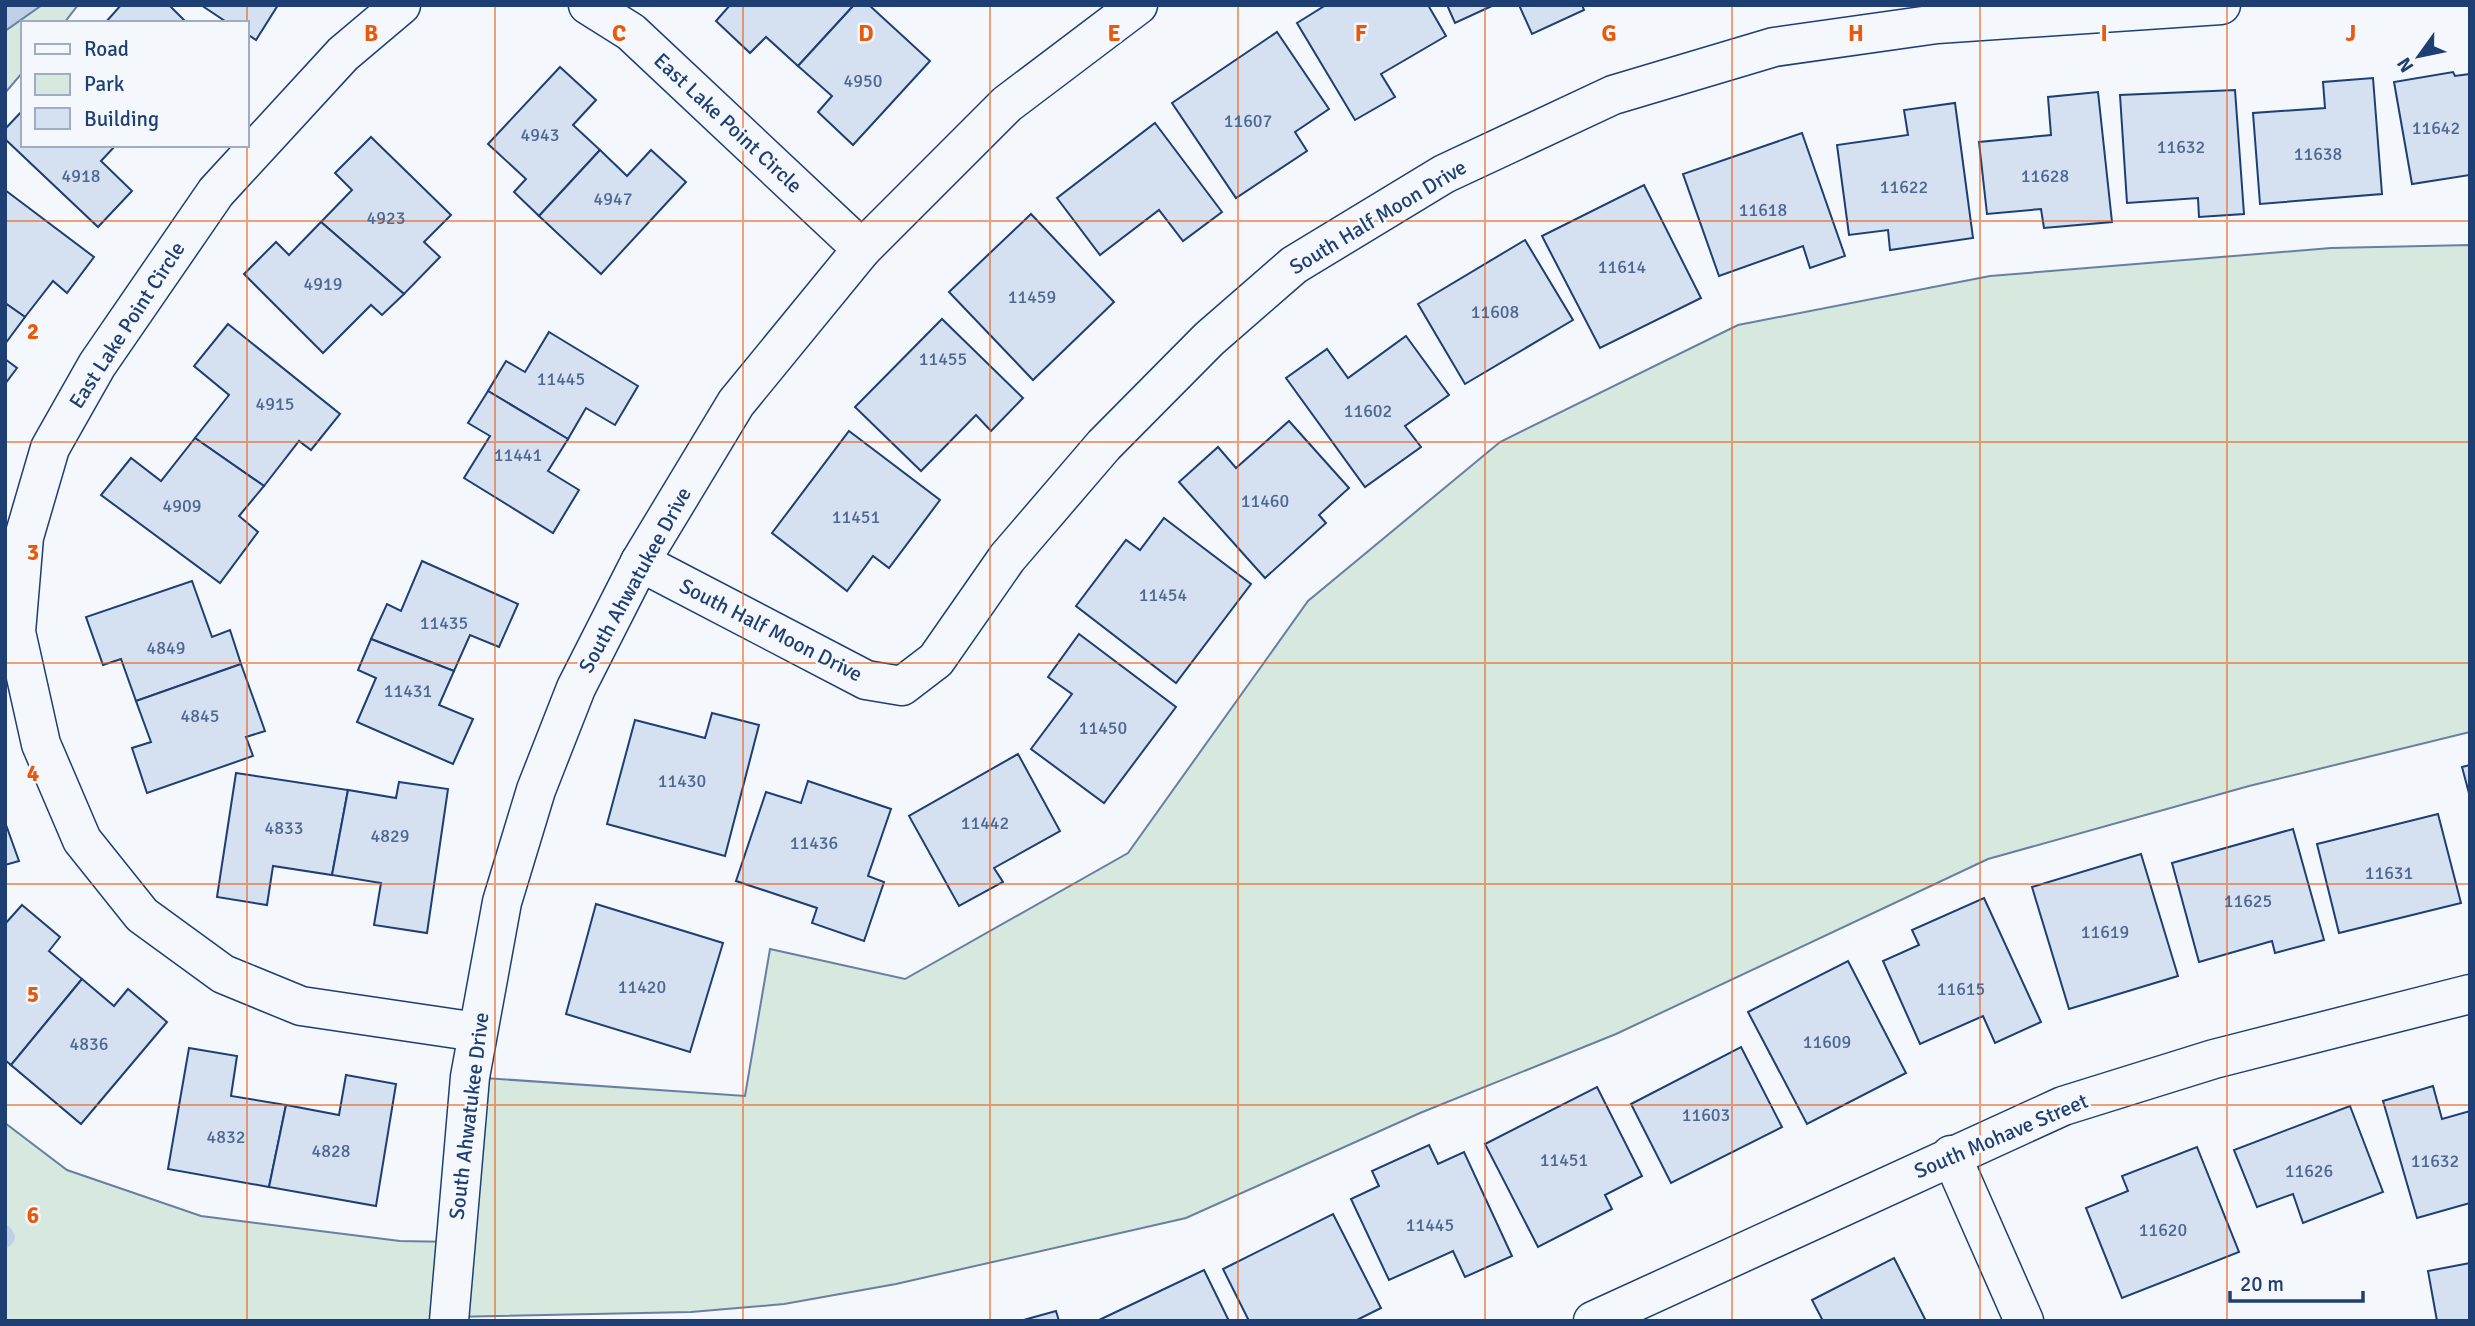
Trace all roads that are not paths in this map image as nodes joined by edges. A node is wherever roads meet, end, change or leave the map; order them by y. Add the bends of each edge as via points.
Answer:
1 (401, 5) edge
2 (588, 5) edge
3 (1138, 5) edge
4 (2221, 5) edge
5 (862, 249) junction
6 (640, 562) junction
7 (2470, 994) edge
8 (477, 1032) junction
9 (1951, 1155) junction
10 (449, 1321) edge
11 (1592, 1321) edge
12 (2024, 1321) edge

1 - 8 street, East Lake Point Circle via 343,54 216,192 97,365 50,448 24,537 16,632 41,744 82,840 142,915 223,974 301,1006
2 - 5 street, East Lake Point Circle via 631,32
3 - 5 street, South Ahwatukee Drive via 1007,104
4 - 6 street, South Half Moon Drive via 1937,24 1774,47 1613,95 1444,174 1294,265 1209,339 1104,445 1007,558 936,660 902,686 866,680
5 - 6 street, South Ahwatukee Drive via 736,403
6 - 8 street, South Ahwatukee Drive via 576,688 536,790 502,902
7 - 9 street, South Mohave Street via 2176,1070 2063,1106
8 - 10 street, South Ahwatukee Drive
9 - 11 street, South Mohave Street
9 - 12 street

